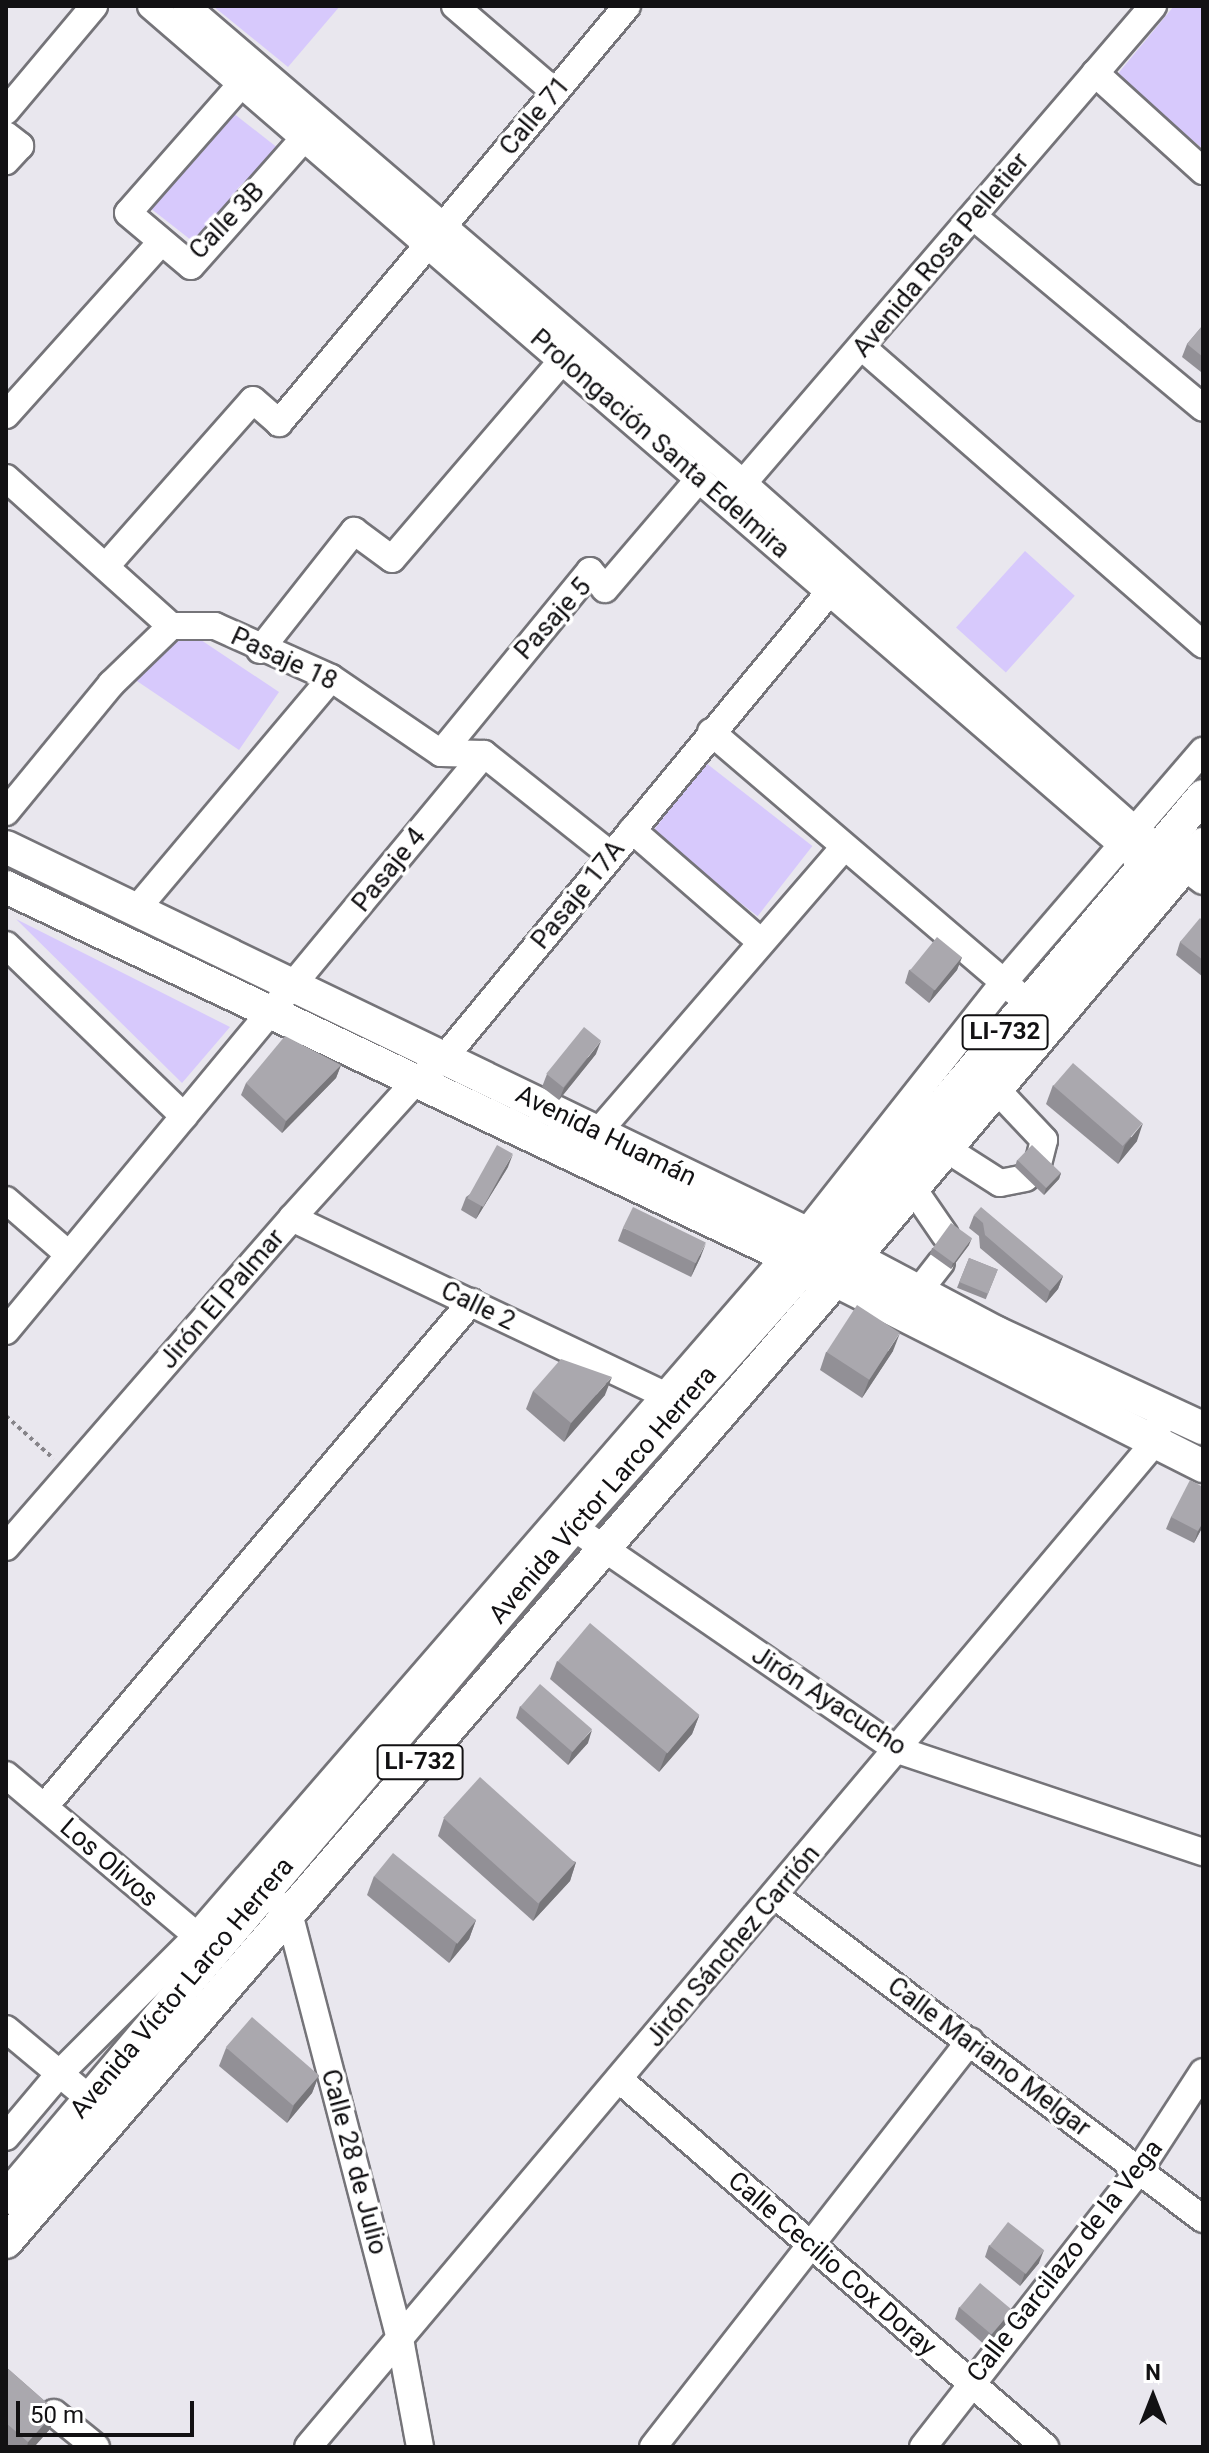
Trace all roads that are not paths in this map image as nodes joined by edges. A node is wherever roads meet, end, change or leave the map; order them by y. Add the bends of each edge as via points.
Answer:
1 (94, 6) edge
2 (151, 6) edge
3 (186, 6) edge
4 (455, 6) edge
5 (627, 6) edge
6 (1153, 6) edge
7 (1095, 73) junction
8 (249, 76) junction
9 (555, 92) junction
10 (6, 111) edge
11 (311, 130) junction
12 (1203, 171) edge
13 (974, 217) junction
14 (434, 236) junction
15 (161, 242) junction
16 (863, 348) junction
17 (570, 352) junction
18 (1203, 408) edge
19 (7, 412) edge
20 (6, 478) edge
21 (699, 479) junction
22 (735, 493) junction
23 (107, 565) junction
24 (838, 583) junction
25 (171, 626) junction
26 (1203, 645) edge
27 (260, 650) junction
28 (331, 678) junction
29 (711, 732) junction
30 (1203, 751) edge
31 (441, 753) junction
32 (484, 754) junction
33 (1203, 796) edge
34 (6, 812) edge
35 (632, 830) junction
36 (1203, 844) edge
37 (6, 847) edge
38 (843, 848) junction
39 (611, 855) junction
40 (1158, 860) edge
41 (6, 887) edge
42 (135, 911) junction
43 (761, 942) junction
44 (6, 945) edge
45 (1004, 982) junction
46 (293, 986) junction
47 (1029, 1004) junction
48 (269, 1012) junction
49 (445, 1057) junction
50 (1000, 1070) junction
51 (414, 1083) junction
52 (184, 1116) junction
53 (599, 1131) junction
54 (945, 1148) junction
55 (911, 1172) junction
56 (6, 1200) edge
57 (292, 1218) junction
58 (945, 1235) edge
59 (67, 1253) junction
60 (818, 1256) junction
61 (941, 1263) edge
62 (918, 1292) junction
63 (471, 1302) junction
64 (6, 1331) edge
65 (990, 1345) junction
66 (663, 1394) junction
67 (1162, 1409) junction
68 (1203, 1428) edge
69 (1154, 1443) junction
70 (1203, 1466) edge
71 (573, 1527) junction
72 (6, 1547) edge
73 (604, 1551) junction
74 (898, 1750) junction
75 (6, 1775) edge
76 (45, 1806) junction
77 (1203, 1852) edge
78 (262, 1892) junction
79 (775, 1896) junction
80 (289, 1913) junction
81 (204, 1943) junction
82 (6, 2029) edge
83 (970, 2041) junction
84 (1203, 2072) edge
85 (59, 2074) junction
86 (620, 2080) junction
87 (90, 2099) junction
88 (6, 2137) edge
89 (1138, 2172) junction
90 (6, 2198) edge
91 (1203, 2219) edge
92 (6, 2242) edge
93 (811, 2243) junction
94 (400, 2339) junction
95 (969, 2384) junction
96 (54, 2413) edge
97 (96, 2447) edge
98 (308, 2447) edge
99 (420, 2447) edge
100 (653, 2447) edge
101 (923, 2447) edge
102 (1045, 2447) edge

1 - 10 street
2 - 8 street, Prolongación Santa Edelmira
3 - 8 street, Prolongación Santa Edelmira
4 - 9 street
5 - 9 street, Calle 71
6 - 7 street, Avenida Rosa Pelletier
7 - 12 street
7 - 13 street, Avenida Rosa Pelletier
8 - 11 street, Prolongación Santa Edelmira
8 - 15 street, Calle 3B via 128,213
9 - 14 street, Calle 71
11 - 14 street, Prolongación Santa Edelmira
11 - 15 street, Calle 3B via 191,266
13 - 16 street, Avenida Rosa Pelletier
13 - 18 street
14 - 17 street, Prolongación Santa Edelmira
14 - 23 street, Calle 71 via 279,423 253,400
15 - 19 street
16 - 22 street, Avenida Rosa Pelletier
16 - 26 street
17 - 21 street, Prolongación Santa Edelmira
17 - 22 street, Prolongación Santa Edelmira
17 - 27 street via 392,559 354,531
20 - 23 street
21 - 22 street, Prolongación Santa Edelmira
21 - 31 street, Pasaje 5 via 605,589 590,571
22 - 24 street, Prolongación Santa Edelmira
23 - 25 street
24 - 29 street, Pasaje 17A
24 - 40 street, Prolongación Santa Edelmira
25 - 27 street, Pasaje 18 via 215,626
25 - 34 street via 111,684
27 - 28 street, Pasaje 18
28 - 31 street, Pasaje 18
28 - 42 street
29 - 35 street, Pasaje 17A
29 - 38 street
30 - 40 street, Avenida Víctor Larco Herrera
31 - 32 street
32 - 39 street
32 - 46 street, Pasaje 4
33 - 40 main road, Avenida Víctor Larco Herrera / LI-732
35 - 39 street, Pasaje 17A
35 - 43 street
36 - 40 main road, Avenida Víctor Larco Herrera / LI-732
37 - 42 main road, Avenida Huamán
38 - 43 street
38 - 45 street
39 - 49 street, Pasaje 17A
40 - 45 street, Avenida Víctor Larco Herrera
40 - 47 main road, Avenida Víctor Larco Herrera / LI-732
40 - 50 main road, Avenida Víctor Larco Herrera / LI-732
41 - 48 main road, Avenida Huamán
42 - 46 main road, Avenida Huamán
43 - 53 street
44 - 52 street
45 - 47 street
45 - 60 street, Avenida Víctor Larco Herrera
46 - 48 street, Pasaje 4
46 - 49 main road, Avenida Huamán
47 - 50 main road, Avenida Víctor Larco Herrera / LI-732
48 - 51 main road, Avenida Huamán
48 - 52 street, Pasaje 4
49 - 51 street, Jirón El Palmar
49 - 53 main road, Avenida Huamán
50 - 54 main road, Avenida Víctor Larco Herrera / LI-732
50 - 54 street via 1044,1140 1032,1169 1000,1183
50 - 55 main road, Avenida Víctor Larco Herrera / LI-732
51 - 57 street, Jirón El Palmar
51 - 60 main road, Avenida Huamán
52 - 59 street, Pasaje 4
53 - 60 main road, Avenida Huamán
54 - 55 main road, Avenida Víctor Larco Herrera / LI-732
55 - 58 street
55 - 60 main road, Avenida Víctor Larco Herrera / LI-732
56 - 59 street
57 - 63 street, Calle 2
57 - 72 street, Jirón El Palmar
59 - 64 street, Pasaje 4
60 - 62 main road, Avenida Huamán
60 - 65 main road, Avenida Huamán
60 - 66 street, Avenida Víctor Larco Herrera
60 - 71 main road, Avenida Víctor Larco Herrera / LI-732
60 - 73 main road, Avenida Víctor Larco Herrera / LI-732
61 - 62 street
62 - 65 main road, Avenida Huamán
63 - 66 street, Calle 2
63 - 76 street
65 - 67 main road, Avenida Huamán
65 - 69 main road, Avenida Huamán
66 - 81 street, Avenida Víctor Larco Herrera
67 - 68 main road, Avenida Huamán
67 - 69 street
69 - 70 main road, Avenida Huamán
69 - 74 street, Jirón Sánchez Carrión
71 - 73 street, Jirón Ayacucho
71 - 78 main road, Avenida Víctor Larco Herrera / LI-732
73 - 74 street, Jirón Ayacucho
73 - 80 main road, Avenida Víctor Larco Herrera / LI-732
74 - 77 street, Jirón Ayacucho
74 - 79 street, Jirón Sánchez Carrión
75 - 76 street, Los Olivos
76 - 81 street, Los Olivos
78 - 80 street
78 - 81 main road, Avenida Víctor Larco Herrera / LI-732
79 - 83 street, Calle Mariano Melgar
79 - 86 street, Jirón Sánchez Carrión
80 - 92 main road, Avenida Víctor Larco Herrera / LI-732
80 - 94 street, Calle 28 de Julio
81 - 85 street, Avenida Víctor Larco Herrera
81 - 87 main road, Avenida Víctor Larco Herrera / LI-732
82 - 85 street
83 - 89 street, Calle Mariano Melgar
83 - 93 street
84 - 89 street, Calle Garcilazo de la Vega
85 - 87 street
85 - 88 street, Avenida Víctor Larco Herrera
86 - 93 street, Calle Cecilio Cox Doray
86 - 94 street, Jirón Sánchez Carrión
87 - 90 main road, Avenida Víctor Larco Herrera / LI-732
89 - 91 street, Calle Mariano Melgar
89 - 95 street, Calle Garcilazo de la Vega
93 - 95 street, Calle Cecilio Cox Doray
93 - 100 street
94 - 98 street, Jirón Sánchez Carrión
94 - 99 street, Calle 28 de Julio
95 - 101 street, Calle Garcilazo de la Vega
95 - 102 street, Calle Cecilio Cox Doray
96 - 97 street

